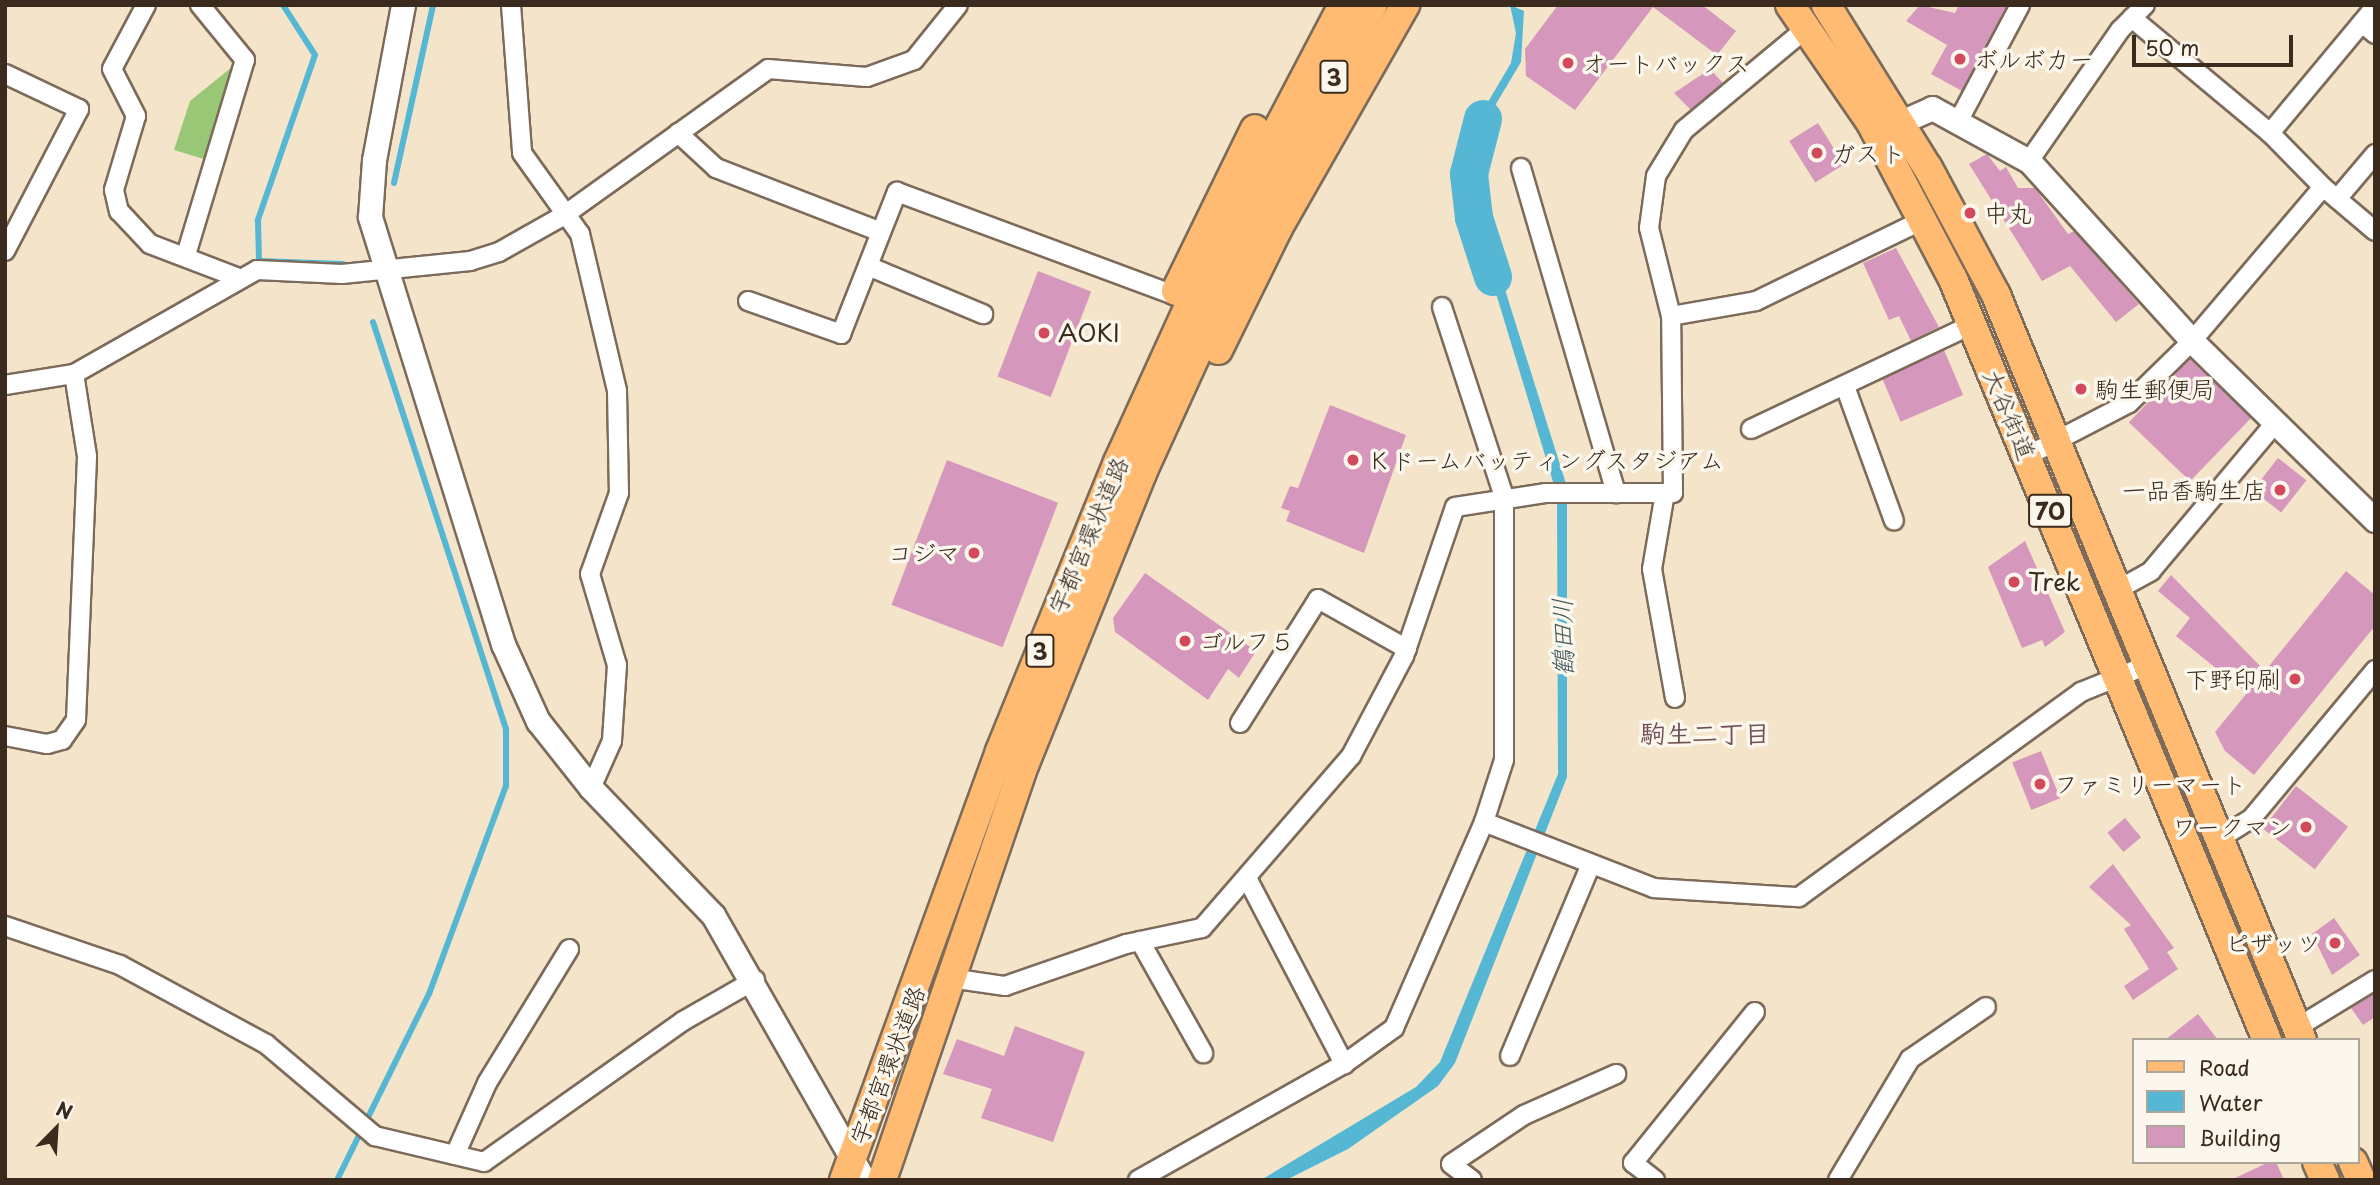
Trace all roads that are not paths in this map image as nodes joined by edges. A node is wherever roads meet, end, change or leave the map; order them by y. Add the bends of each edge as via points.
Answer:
1 (200, 5) edge
2 (403, 5) edge
3 (511, 5) edge
4 (958, 5) edge
5 (1322, 5) edge
6 (1343, 5) edge
7 (1373, 5) edge
8 (1405, 5) edge
9 (1790, 5) edge
10 (1826, 5) edge
11 (2020, 5) edge
12 (2146, 5) edge
13 (142, 7) edge
14 (2375, 7) edge
15 (2132, 18) junction
16 (1807, 28) junction
17 (2368, 29) edge
18 (5, 74) edge
19 (1959, 118) junction
20 (1901, 122) junction
21 (678, 133) junction
22 (2270, 133) junction
23 (1283, 143) junction
24 (2375, 154) edge
25 (2029, 160) junction
26 (1521, 168) dead end
27 (2330, 193) junction
28 (563, 216) junction
29 (1925, 219) junction
30 (2375, 231) edge
31 (881, 232) junction
32 (5, 251) edge
33 (186, 255) junction
34 (868, 266) junction
35 (384, 271) junction
36 (236, 277) junction
37 (1174, 295) junction
38 (748, 301) dead end
39 (1442, 307) dead end
40 (984, 314) dead end
41 (1671, 316) junction
42 (1973, 324) junction
43 (2192, 341) junction
44 (74, 374) junction
45 (5, 385) edge
46 (1846, 389) junction
47 (2276, 422) junction
48 (1751, 429) dead end
49 (2059, 443) junction
50 (2027, 456) junction
51 (1130, 467) junction
52 (1616, 493) junction
53 (1665, 493) junction
54 (1504, 497) junction
55 (2375, 520) edge
56 (1894, 521) dead end
57 (2119, 589) junction
58 (1407, 649) junction
59 (2150, 664) junction
60 (2375, 670) edge
61 (2118, 677) junction
62 (1675, 698) dead end
63 (1240, 723) dead end
64 (5, 736) edge
65 (591, 788) junction
66 (1484, 822) junction
67 (2222, 837) junction
68 (1591, 864) junction
69 (1248, 880) junction
70 (5, 926) edge
71 (1140, 941) junction
72 (569, 949) dead end
73 (950, 978) junction
74 (755, 980) junction
75 (2375, 980) edge
76 (1986, 1007) dead end
77 (1755, 1012) dead end
78 (2300, 1033) edge
79 (2266, 1038) edge
80 (1203, 1053) dead end
81 (1510, 1056) dead end
82 (1344, 1064) junction
83 (1616, 1074) dead end
84 (455, 1155) junction
85 (2318, 1164) edge
86 (2354, 1164) edge
87 (854, 1171) edge
88 (882, 1180) edge
89 (1138, 1180) edge
90 (1472, 1180) edge
91 (1655, 1180) edge
92 (1838, 1180) edge
93 (2325, 1180) edge
94 (2361, 1180) edge

1 - 33 street via 245,60
2 - 35 street via 374,160 370,218
3 - 28 street via 522,153
4 - 21 street via 914,60 867,77 768,69
5 - 37 main road, 3 via 1209,214
6 - 23 main road, 3
7 - 23 main road, 3
8 - 51 main road, 3 via 1278,228 1194,396
9 - 16 main road, 大谷街道 / 70
10 - 20 main road, 大谷街道 / 70
11 - 19 street
12 - 15 street
13 - 33 street via 112,69 136,116 114,190 119,211 150,244
14 - 17 street
15 - 22 street
15 - 25 street
16 - 29 main road, 大谷街道 / 70 via 1871,122
16 - 41 street via 1685,130 1656,176 1649,228
17 - 22 street
18 - 32 street via 79,109
19 - 20 street via 1932,108
19 - 25 street
20 - 49 main road, 大谷街道 / 70 via 1996,295
21 - 28 street
21 - 31 street via 716,168
22 - 27 street
23 - 51 main road, 宇都宮環状道路 / 3
24 - 27 street
25 - 43 street
26 - 52 street
27 - 30 street
27 - 43 street
28 - 35 street via 470,261
28 - 65 street via 580,234 617,391 619,493 590,574 617,665 612,741
29 - 41 street via 1756,301
29 - 42 main road, 大谷街道 / 70
31 - 34 street
31 - 37 street via 897,192
33 - 36 street
34 - 38 street via 841,334
34 - 40 street
35 - 36 street via 257,270
35 - 65 street via 503,644 538,721
36 - 44 street
37 - 51 main road, 3 via 1143,367
39 - 54 street
41 - 53 street via 1672,493
42 - 46 street
42 - 50 main road, 大谷街道 / 70
43 - 47 street
43 - 49 street via 2129,403
44 - 45 street
44 - 64 street via 87,456 76,720 62,740 47,744
46 - 48 street
46 - 56 street
47 - 55 street
47 - 57 street via 2151,570
49 - 50 street
49 - 57 main road, 大谷街道 / 70
50 - 61 main road, 大谷街道 / 70
51 - 73 main road, 宇都宮環状道路 / 3
51 - 87 main road, 宇都宮環状道路 / 3 via 1000,751
52 - 53 street
52 - 54 street
53 - 62 street via 1652,569
54 - 58 street via 1455,507
54 - 66 street via 1504,760
57 - 59 main road, 大谷街道 / 70
58 - 63 street via 1318,599
58 - 69 street via 1351,755
59 - 61 street
59 - 67 main road, 大谷街道 / 70
60 - 67 street via 2251,819
61 - 68 street via 2081,692 1799,897 1654,888
61 - 79 main road, 大谷街道 / 70
65 - 74 street via 713,915
66 - 68 street
66 - 82 street via 1394,1028
67 - 78 main road, 大谷街道 / 70
68 - 81 street
69 - 71 street via 1202,928
69 - 82 street
70 - 84 street via 120,965 266,1044 375,1136
71 - 73 street via 1005,986
71 - 80 street
72 - 84 street via 487,1083
73 - 88 main road, 宇都宮環状道路 / 3
74 - 84 street via 684,1021 484,1162
74 - 87 street
75 - 78 street
76 - 92 street via 1910,1059
77 - 91 street via 1633,1163
82 - 89 street
83 - 90 street via 1524,1115 1451,1164
85 - 93 main road
86 - 94 main road

